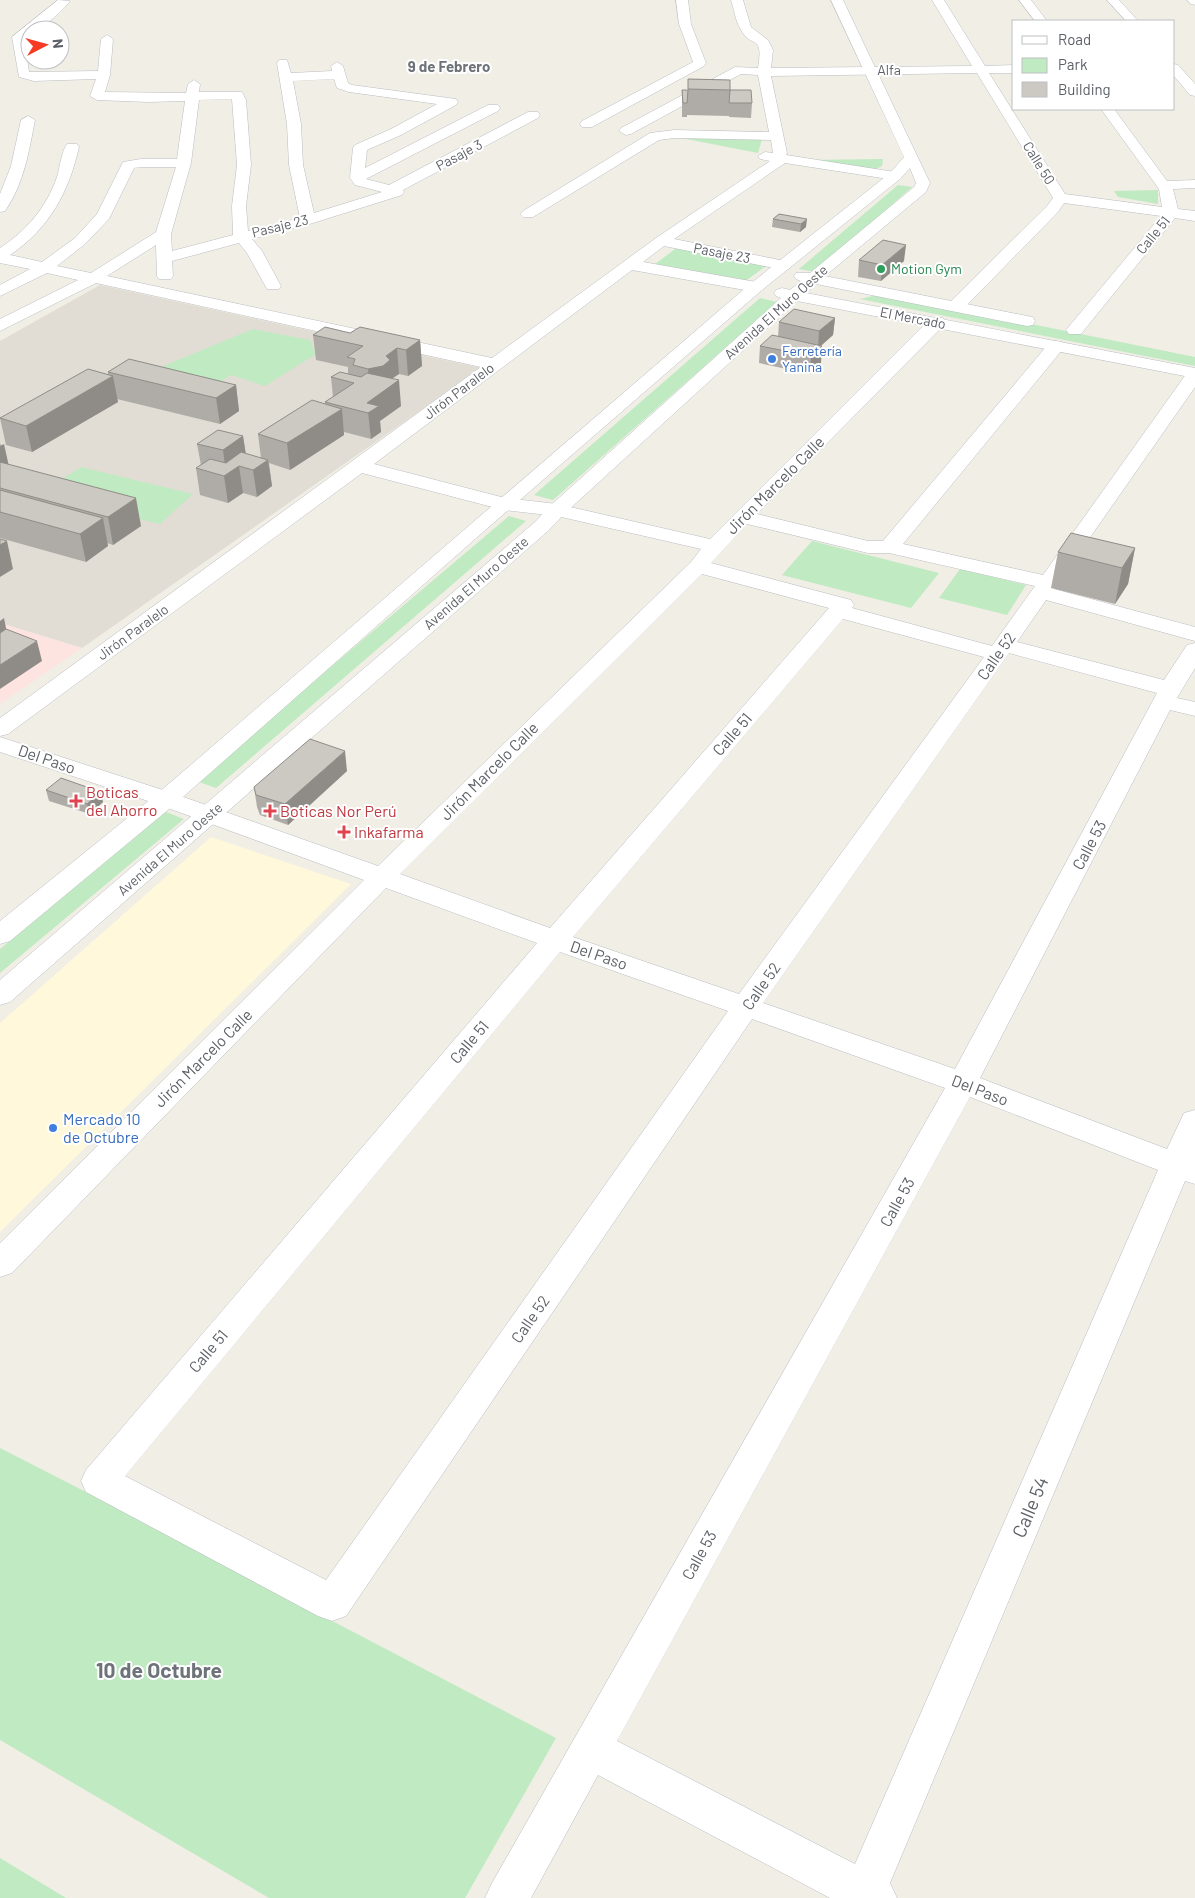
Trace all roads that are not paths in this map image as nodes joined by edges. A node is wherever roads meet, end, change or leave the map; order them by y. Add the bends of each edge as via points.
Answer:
1 (64, 0) edge
2 (682, 0) edge
3 (737, 0) edge
4 (837, 0) edge
5 (938, 0) edge
6 (1025, 0) edge
7 (1112, 0) edge
8 (1040, 20) edge
9 (1131, 20) edge
10 (107, 39) dead end
11 (283, 63) dead end
12 (1188, 67) dead end
13 (1175, 68) edge
14 (981, 69) junction
15 (1012, 69) edge
16 (1175, 69) edge
17 (871, 70) junction
18 (764, 72) junction
19 (104, 75) junction
20 (285, 77) junction
21 (193, 91) junction
22 (1195, 92) edge
23 (493, 108) dead end
24 (1108, 110) edge
25 (533, 115) dead end
26 (28, 120) dead end
27 (586, 124) dead end
28 (626, 131) dead end
29 (655, 136) junction
30 (775, 136) junction
31 (72, 147) dead end
32 (724, 148) dead end
33 (753, 154) dead end
34 (911, 158) junction
35 (782, 159) junction
36 (184, 163) junction
37 (895, 176) junction
38 (357, 178) junction
39 (1195, 184) edge
40 (1163, 185) junction
41 (394, 191) junction
42 (1060, 198) junction
43 (0, 208) edge
44 (1171, 213) junction
45 (528, 214) dead end
46 (1195, 216) edge
47 (308, 220) junction
48 (164, 234) junction
49 (241, 236) junction
50 (661, 241) junction
51 (0, 256) edge
52 (164, 265) junction
53 (631, 265) junction
54 (44, 268) junction
55 (107, 268) junction
56 (780, 268) junction
57 (92, 278) junction
58 (813, 278) junction
59 (273, 286) dead end
60 (756, 287) junction
61 (0, 291) edge
62 (167, 294) junction
63 (794, 295) junction
64 (956, 306) junction
65 (937, 322) junction
66 (1042, 323) dead end
67 (0, 326) edge
68 (1094, 334) dead end
69 (1056, 346) junction
70 (494, 364) junction
71 (1195, 373) edge
72 (359, 466) junction
73 (504, 504) junction
74 (557, 510) junction
75 (743, 517) junction
76 (714, 546) junction
77 (889, 547) junction
78 (698, 566) junction
79 (1043, 587) junction
80 (840, 608) junction
81 (1195, 634) edge
82 (1001, 650) junction
83 (1195, 650) edge
84 (1167, 695) junction
85 (1195, 709) edge
86 (0, 729) edge
87 (0, 744) edge
88 (166, 799) junction
89 (210, 815) junction
90 (382, 877) junction
91 (0, 935) edge
92 (555, 940) junction
93 (0, 995) edge
94 (746, 1006) junction
95 (963, 1083) junction
96 (1195, 1120) edge
97 (1186, 1169) edge
98 (0, 1264) edge
99 (332, 1603) joint
100 (590, 1749) junction
101 (870, 1896) edge
102 (507, 1898) edge

1 - 19 street via 18,37 23,74 34,77
2 - 27 street via 685,24 700,63
3 - 18 street via 749,33 764,43 767,50
4 - 17 street, Avenida El Muro Oeste
5 - 14 street, Calle 50
6 - 8 street
7 - 9 street
10 - 19 street
11 - 20 street
12 - 13 street
14 - 15 street, Alfa
14 - 17 street, Alfa
14 - 42 street, Calle 50
16 - 22 street
17 - 18 street, Alfa
17 - 34 street, Avenida El Muro Oeste
18 - 28 street, Alfa via 739,70
18 - 30 street
19 - 21 street via 97,96
20 - 38 street via 338,70 342,85 349,88 451,102 360,148
20 - 47 street via 294,124 296,165
21 - 36 street
21 - 49 street via 237,96 239,100 244,165 239,206
23 - 38 street
24 - 40 street, Calle 51
25 - 41 street, Pasaje 3
26 - 43 street via 17,171
29 - 30 street
29 - 32 street
29 - 45 street
30 - 35 street
31 - 51 street via 67,171 35,228
33 - 35 street
34 - 37 street, Avenida El Muro Oeste
34 - 58 street, Avenida El Muro Oeste via 923,183 921,189
35 - 37 street
35 - 50 street, Jirón Paralelo
36 - 48 street
36 - 54 street via 128,165 104,216 80,241
37 - 56 street, Avenida El Muro Oeste
38 - 41 street via 360,182
39 - 40 street
40 - 44 street, Calle 51
41 - 47 street, Pasaje 23
42 - 44 street
42 - 64 street, Calle 50 via 1053,209
44 - 46 street
44 - 68 street, Calle 51 via 1068,329
47 - 49 street, Pasaje 23
48 - 52 street
48 - 55 street
49 - 52 street, Pasaje 23
49 - 59 street via 254,251
50 - 53 street, Jirón Paralelo
50 - 56 street, Pasaje 23
51 - 54 street
52 - 55 street, Pasaje 23 via 141,271
52 - 62 street
53 - 60 street, El Mercado
53 - 70 street, Jirón Paralelo
54 - 57 street
54 - 61 street
55 - 57 street
56 - 58 street, El Mercado
56 - 60 street, Avenida El Muro Oeste
57 - 62 street
57 - 67 street
58 - 63 street, Avenida El Muro Oeste
58 - 64 street, El Mercado
60 - 63 street, El Mercado
60 - 73 street, Avenida El Muro Oeste
62 - 70 street
63 - 65 street, El Mercado
63 - 74 street, Avenida El Muro Oeste
64 - 66 street, El Mercado
65 - 69 street, El Mercado
65 - 75 street, Jirón Marcelo Calle
69 - 71 street, El Mercado
69 - 77 street
70 - 72 street, Jirón Paralelo
71 - 79 street, Calle 52
72 - 73 street
72 - 86 street, Jirón Paralelo
73 - 74 street
73 - 88 street, Avenida El Muro Oeste
74 - 76 street
74 - 89 street, Avenida El Muro Oeste
75 - 76 street, Jirón Marcelo Calle
75 - 77 street via 868,547
76 - 78 street, Jirón Marcelo Calle
77 - 79 street
78 - 80 street
78 - 90 street, Jirón Marcelo Calle
79 - 81 street
79 - 82 street, Calle 52
80 - 82 street
80 - 92 street, Calle 51
82 - 84 street
82 - 94 street, Calle 52
83 - 84 street, Calle 53
84 - 85 street
84 - 95 street, Calle 53
87 - 88 street, Del Paso
88 - 89 street, Del Paso
88 - 91 street, Avenida El Muro Oeste
89 - 90 street, Del Paso
89 - 93 street, Avenida El Muro Oeste
90 - 92 street, Del Paso
90 - 98 street, Jirón Marcelo Calle
92 - 94 street, Del Paso
92 - 99 street, Calle 51 via 99,1481
94 - 95 street, Del Paso
94 - 99 street, Calle 52
95 - 97 street, Del Paso
95 - 100 street, Calle 53
96 - 97 street, Calle 54
97 - 101 street, Calle 54
100 - 101 street
100 - 102 street, Calle 53

